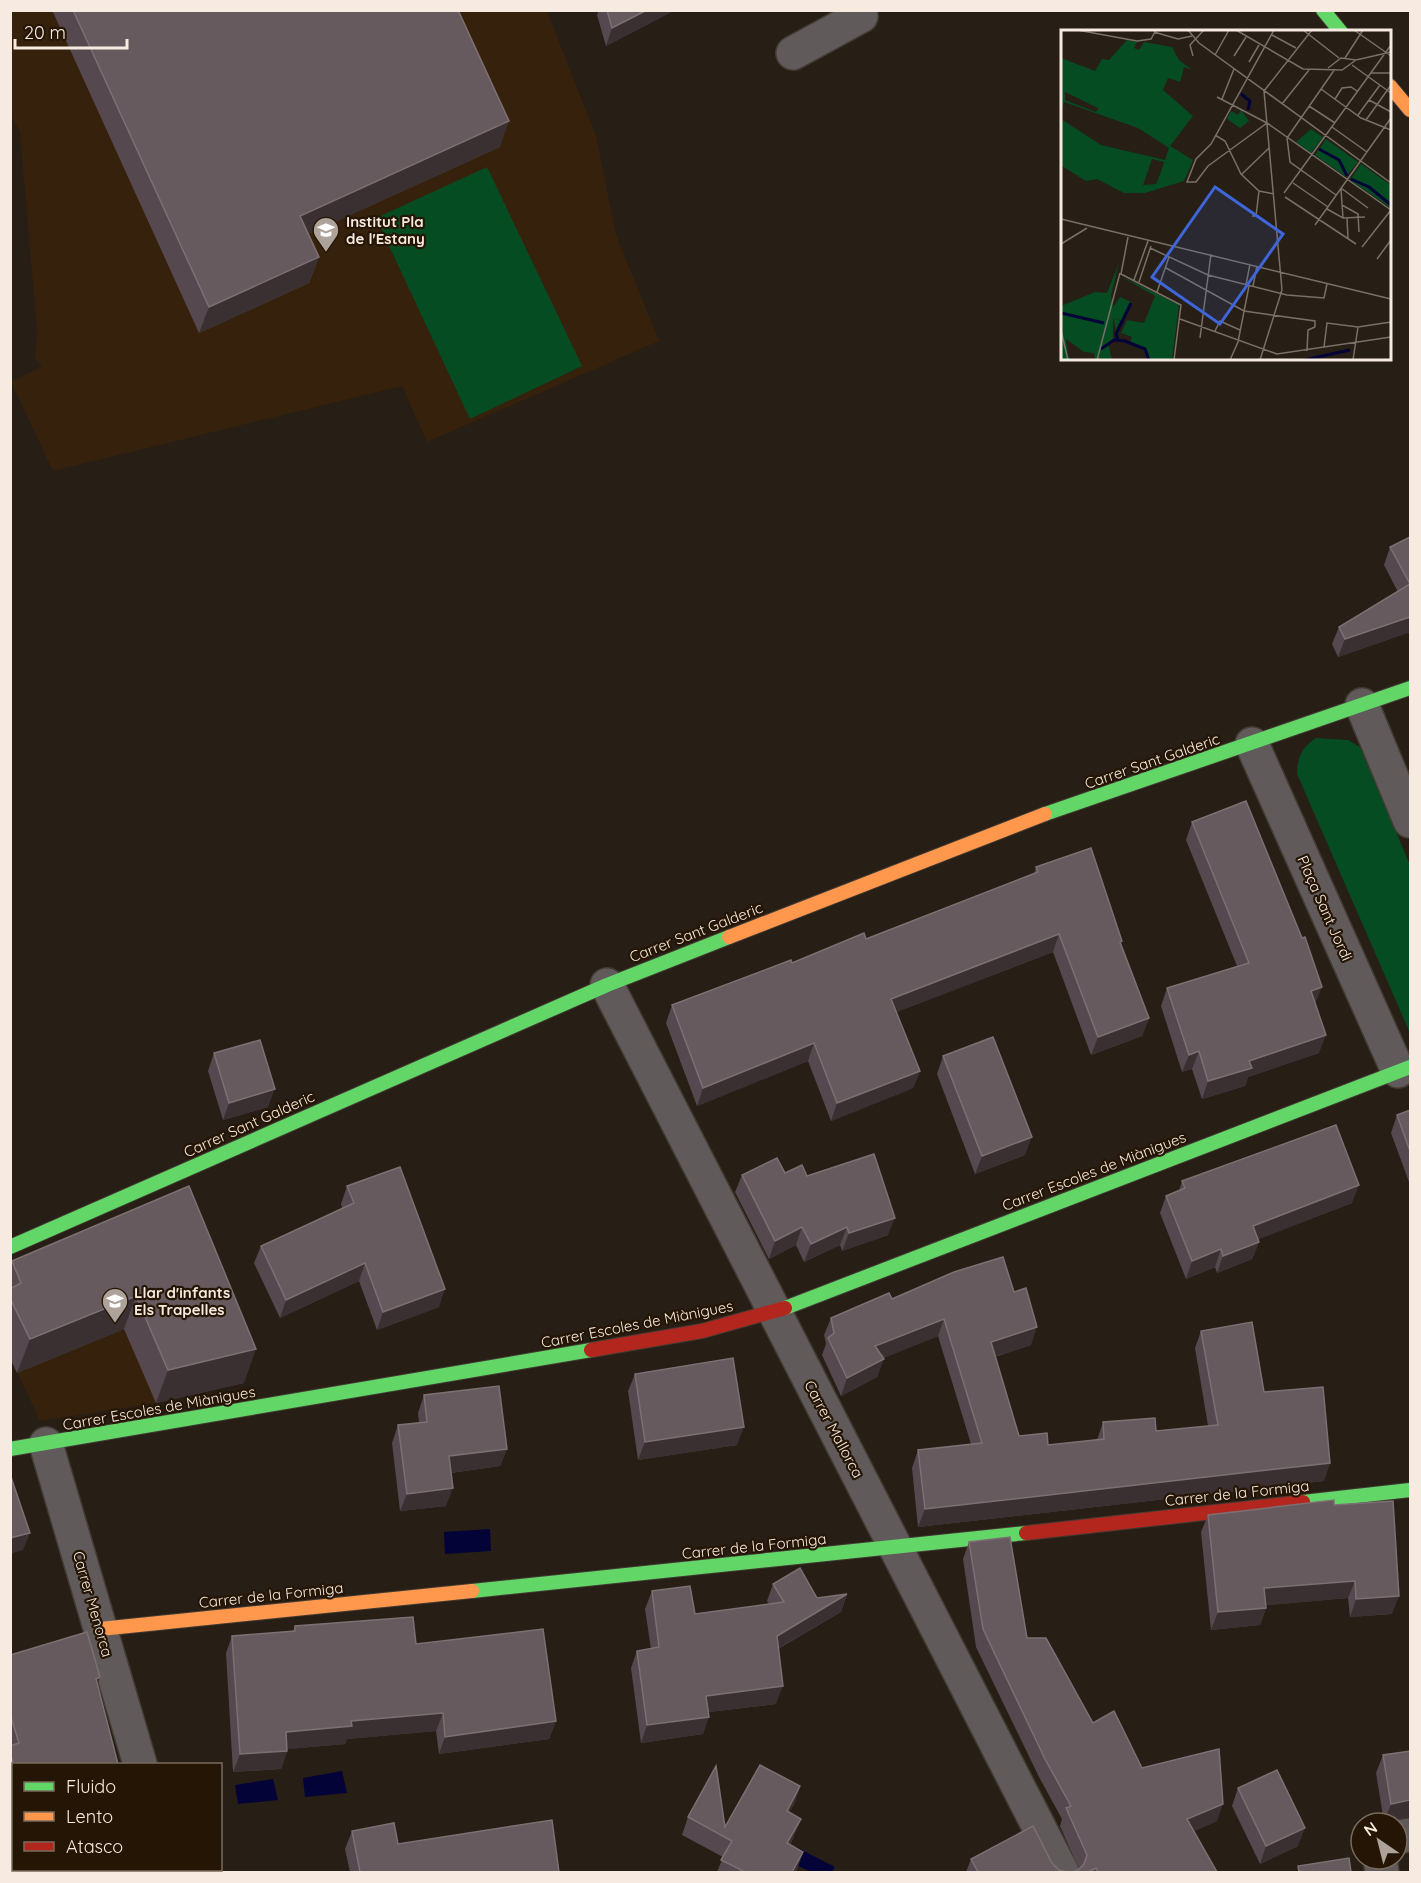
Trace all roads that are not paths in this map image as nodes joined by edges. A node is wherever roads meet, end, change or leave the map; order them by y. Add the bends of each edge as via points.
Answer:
1 (858, 10) edge
2 (1323, 10) edge
3 (1339, 30) edge
4 (793, 54) dead end
5 (1391, 88) edge
6 (1410, 110) edge
7 (1410, 688) edge
8 (1362, 705) junction
9 (1252, 744) junction
10 (1410, 821) edge
11 (607, 984) junction
12 (1404, 1069) edge
13 (10, 1247) edge
14 (773, 1313) junction
15 (46, 1444) junction
16 (10, 1449) edge
17 (1410, 1490) edge
18 (897, 1548) junction
19 (100, 1629) junction
20 (140, 1763) edge
21 (1062, 1872) edge

1 - 4 street via 861,16
2 - 3 street
5 - 6 street
7 - 8 street, Carrer Sant Galderic
8 - 9 street, Carrer Sant Galderic
8 - 10 street
9 - 11 street, Carrer Sant Galderic via 1003,829
9 - 12 street, Plaça Sant Jordi
11 - 13 street, Carrer Sant Galderic
11 - 14 street, Carrer Mallorca
12 - 14 street, Carrer Escoles de Miànigues
14 - 15 street, Carrer Escoles de Miànigues via 702,1331
14 - 18 street, Carrer Mallorca
15 - 16 street, Carrer Escoles de Miànigues
15 - 19 street, Carrer Menorca
17 - 18 street, Carrer de la Formiga
18 - 19 street, Carrer de la Formiga
18 - 21 street, Carrer Mallorca
19 - 20 street, Carrer Menorca

